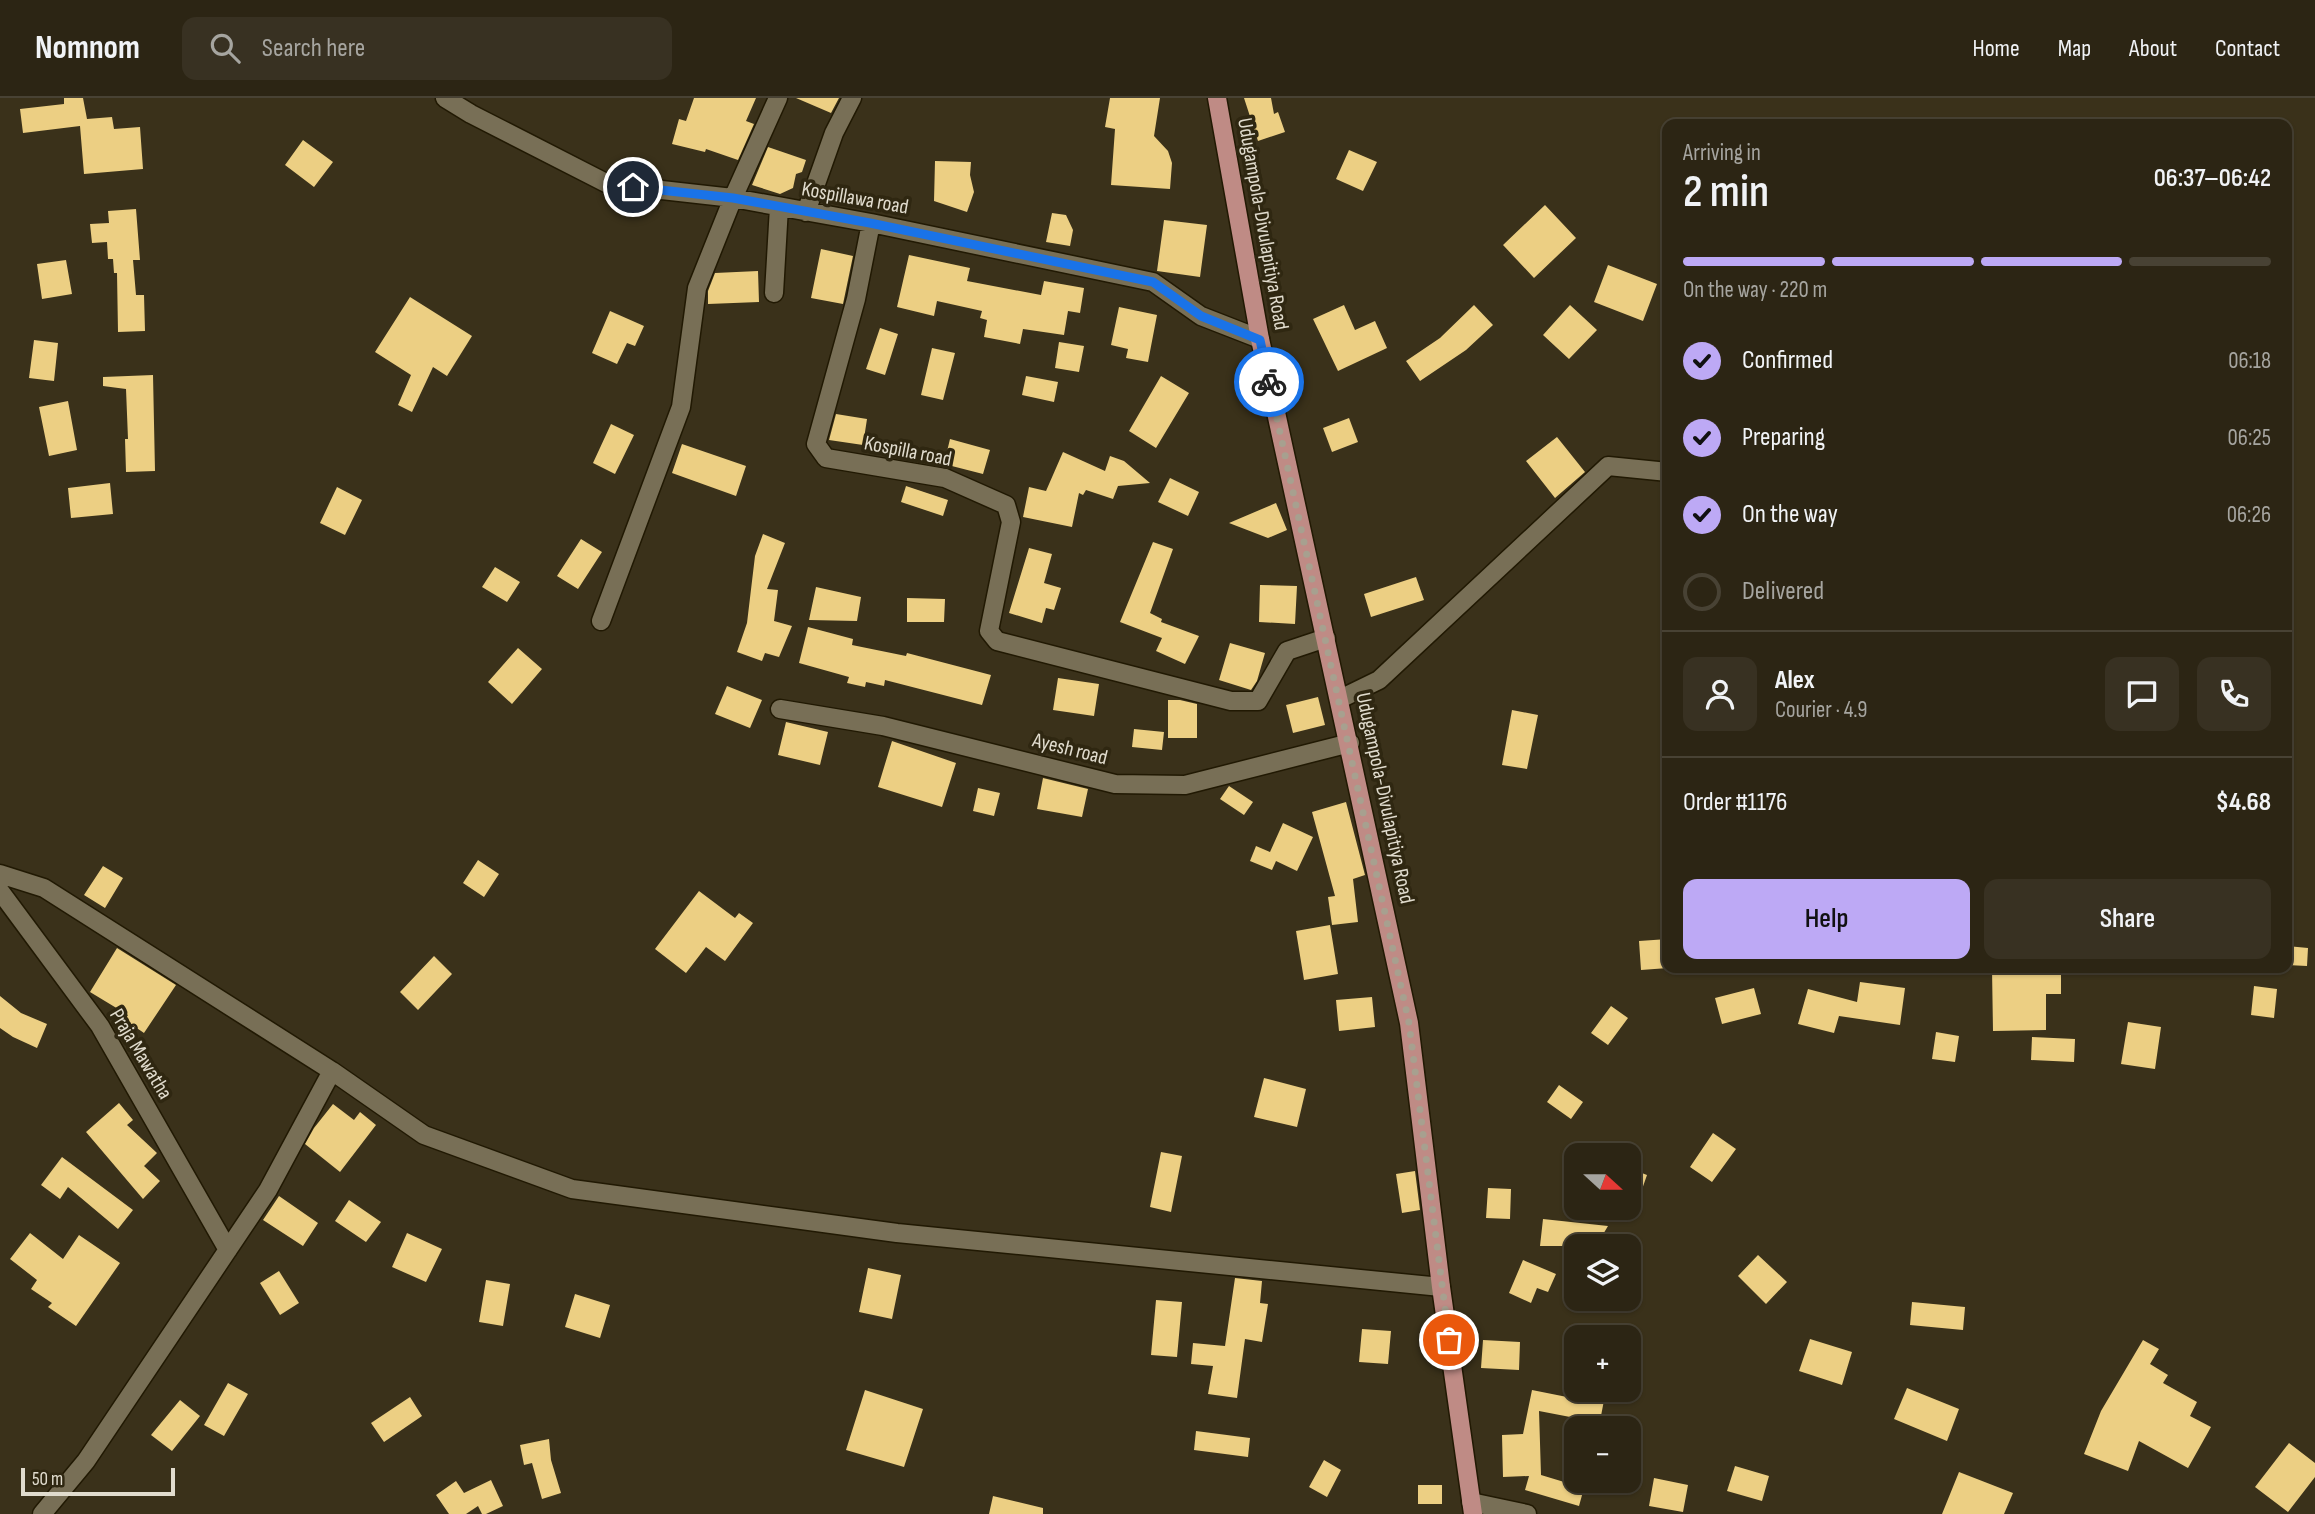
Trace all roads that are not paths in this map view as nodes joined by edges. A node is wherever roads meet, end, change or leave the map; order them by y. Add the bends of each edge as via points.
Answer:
1 (445, 98) edge
2 (778, 98) edge
3 (852, 98) edge
4 (1217, 98) edge
5 (733, 198) junction
6 (779, 207) junction
7 (806, 212) junction
8 (870, 223) junction
9 (774, 293) dead end
10 (1260, 340) junction
11 (1662, 471) edge
12 (601, 621) dead end
13 (1326, 638) junction
14 (1340, 699) junction
15 (780, 709) dead end
16 (1350, 743) junction
17 (0, 874) edge
18 (0, 891) edge
19 (331, 1071) junction
20 (228, 1250) junction
21 (1441, 1287) junction
22 (1472, 1508) edge
23 (42, 1514) edge
24 (1527, 1514) edge

1 - 5 street, Kospillawa road via 608,184
2 - 5 street
3 - 7 street via 834,133
4 - 10 main road, Udugampola-Divulapitiya Road
5 - 6 street, Kospillawa road
5 - 12 street via 697,288 681,407
6 - 7 street, Kospillawa road
6 - 9 street
7 - 8 street, Kospillawa road
8 - 10 street, Kospillawa road via 1153,282 1201,316
8 - 13 street, Kospilla road via 856,299 816,444 826,458 945,478 1006,505 1011,522 989,631 997,641 1231,701 1258,701 1287,651
10 - 13 main road, Udugampola-Divulapitiya Road
11 - 14 street via 1608,466 1378,680
13 - 14 main road, Udugampola-Divulapitiya Road
14 - 16 main road, Udugampola-Divulapitiya Road
15 - 16 street, Ayesh road via 883,726 1115,784 1185,785
16 - 21 main road, Udugampola-Divulapitiya Road via 1409,1023
17 - 19 street via 44,888
18 - 20 street, Praja Mawatha via 100,1026
19 - 20 street via 268,1190
19 - 21 street via 424,1135 572,1189 897,1233
20 - 23 street via 86,1461
21 - 22 main road, Udugampola-Divulapitiya Road
22 - 24 street

